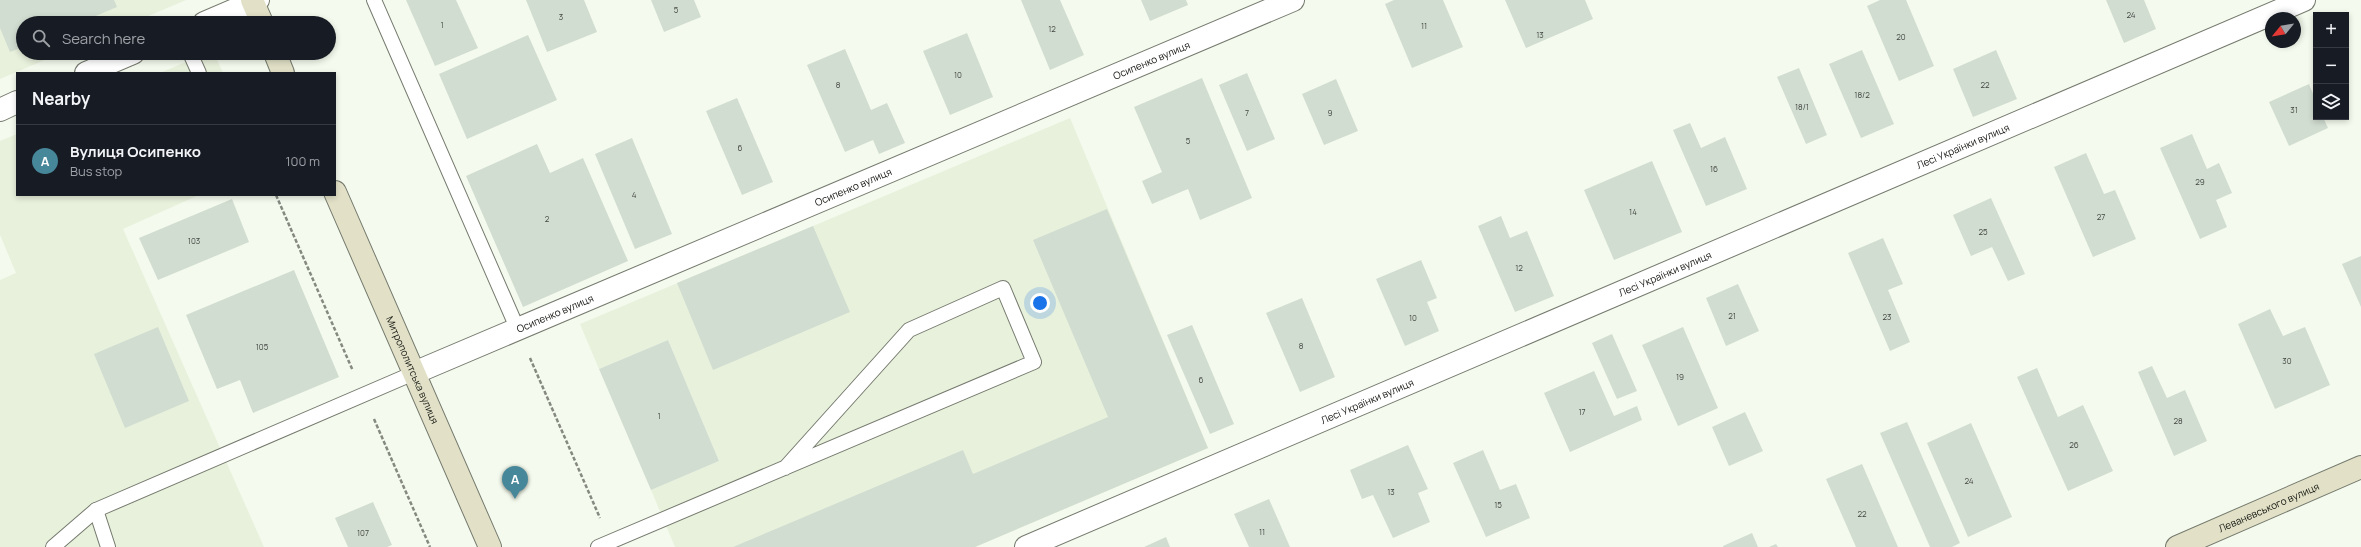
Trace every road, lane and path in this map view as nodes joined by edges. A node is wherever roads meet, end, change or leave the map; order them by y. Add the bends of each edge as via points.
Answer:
1 (374, 0) edge
2 (1293, 0) edge
3 (2304, 0) edge
4 (254, 1) edge
5 (220, 16) edge
6 (259, 16) edge
7 (117, 60) edge
8 (193, 60) edge
9 (278, 60) edge
10 (88, 72) edge
11 (198, 72) edge
12 (283, 72) edge
13 (16, 102) edge
14 (0, 110) edge
15 (336, 194) edge
16 (276, 196) edge
17 (518, 330) junction
18 (414, 373) junction
19 (364, 395) junction
20 (2361, 466) edge
21 (785, 468) junction
22 (96, 510) junction
23 (604, 544) edge
24 (53, 547) edge
25 (108, 547) edge
26 (430, 547) edge
27 (490, 547) edge
28 (1026, 547) edge
29 (2177, 547) edge

1 - 17 lane
2 - 17 street, Осипенко вулиця
3 - 28 street, Лесі Українки вулиця
4 - 5 street
4 - 6 main road
7 - 10 street
8 - 11 lane
9 - 12 main road
13 - 14 street
15 - 18 main road, Митрополитська вулиця
16 - 19 path
17 - 18 street, Осипенко вулиця
17 - 23 path
18 - 19 lane
18 - 27 main road, Митрополитська вулиця
19 - 22 lane
19 - 26 path
20 - 29 main road, Леваневського вулиця
21 - 21 lane via 909,330 1003,288 1034,362
21 - 23 lane
22 - 24 lane
22 - 25 lane

